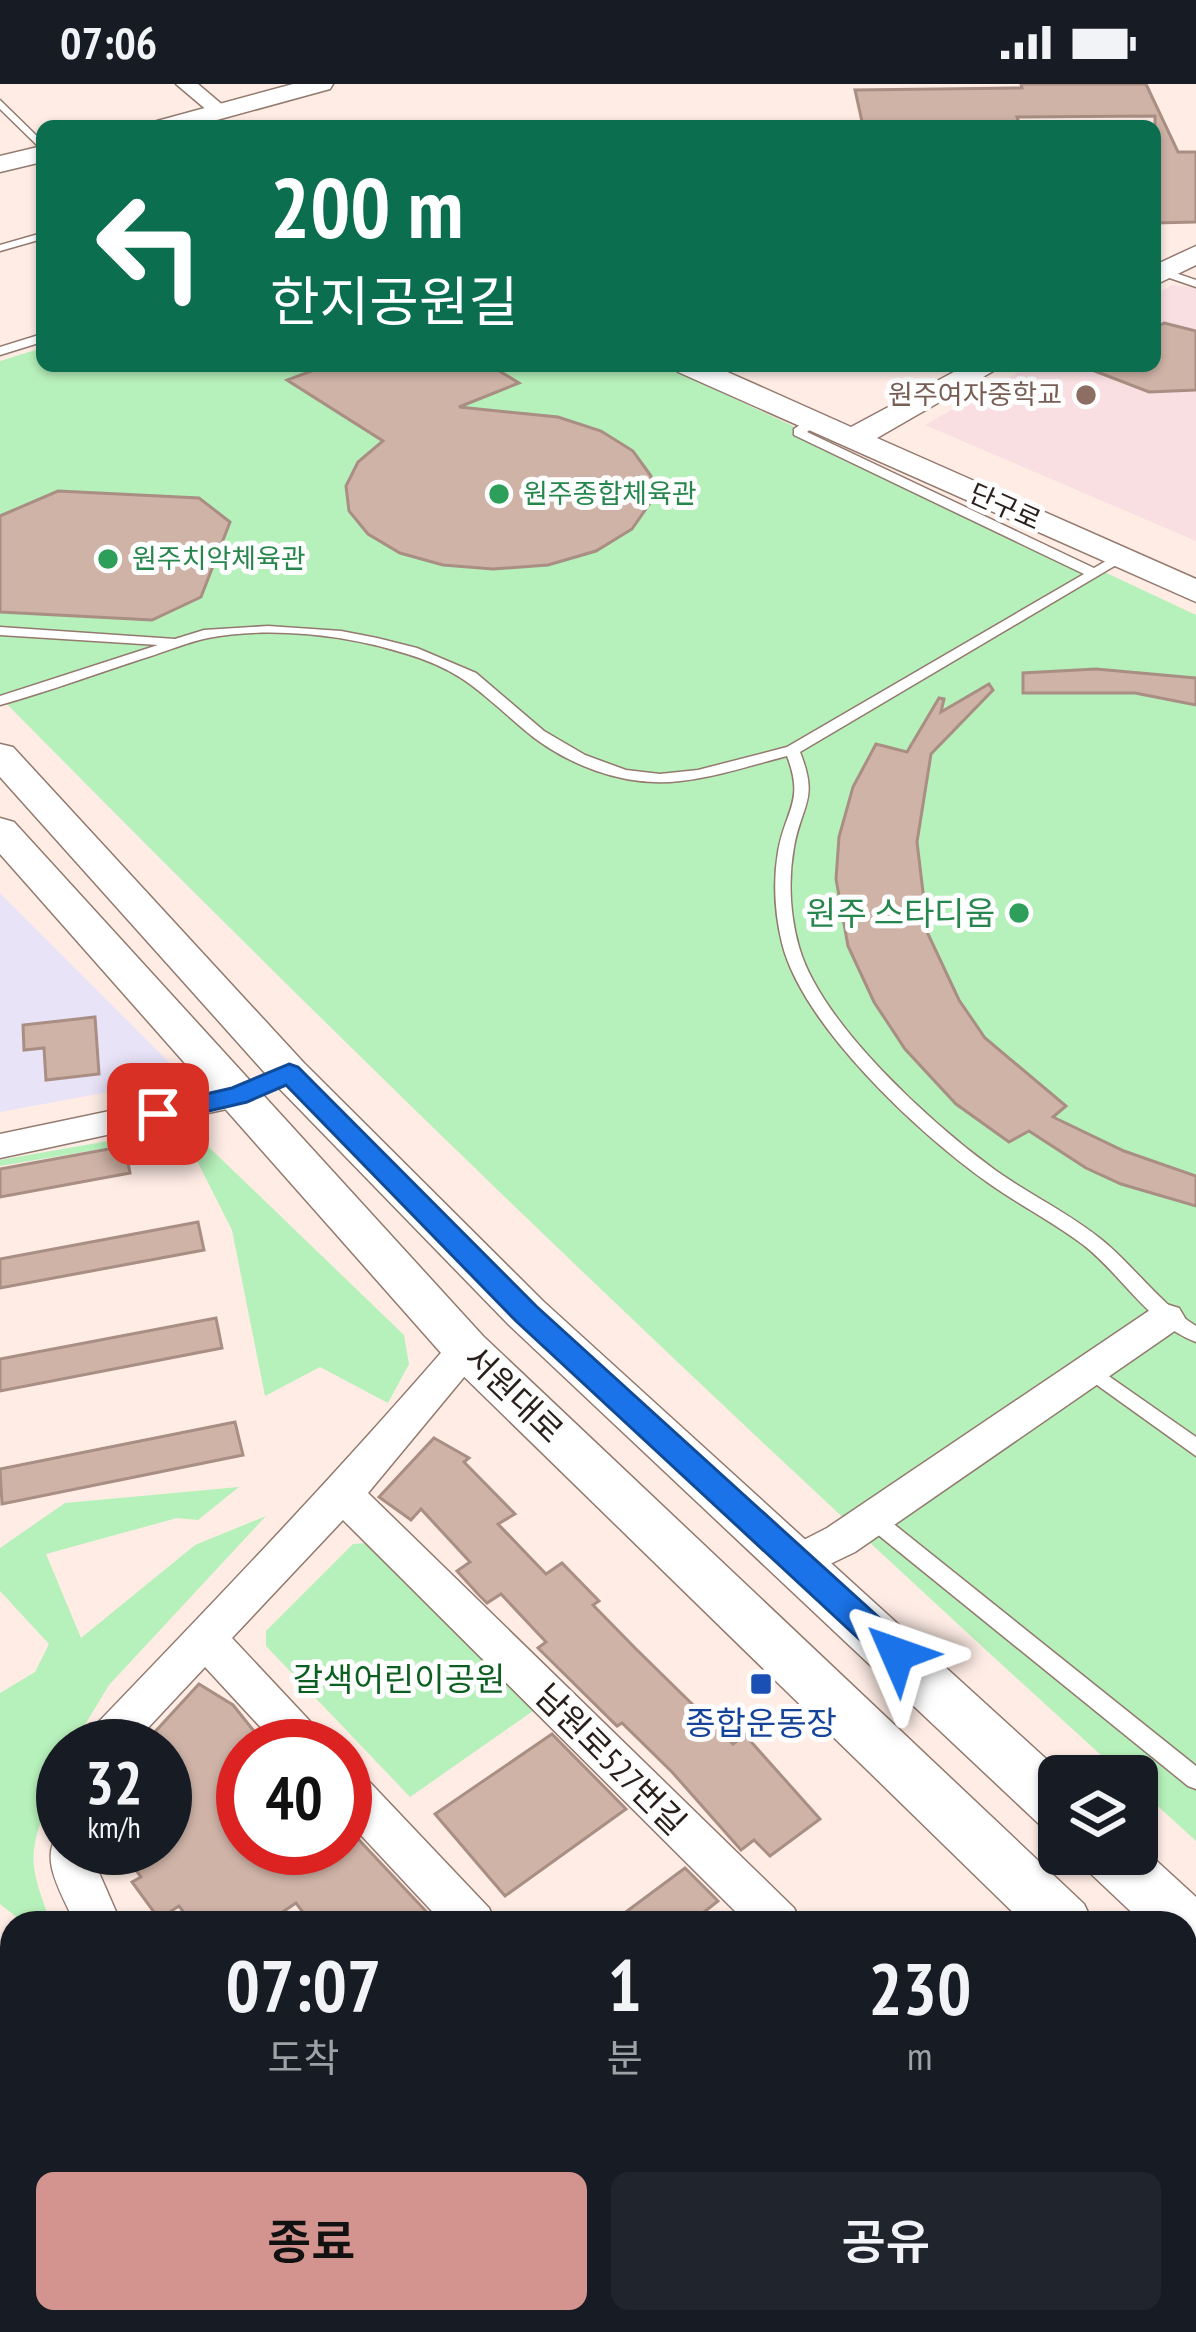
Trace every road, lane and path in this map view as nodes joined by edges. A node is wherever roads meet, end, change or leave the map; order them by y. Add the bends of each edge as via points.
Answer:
1 (186, 84) edge
2 (321, 84) edge
3 (0, 103) edge
4 (230, 120) edge
5 (36, 144) edge
6 (36, 153) edge
7 (0, 164) edge
8 (36, 238) edge
9 (0, 248) edge
10 (1196, 254) edge
11 (1161, 272) edge
12 (1161, 274) edge
13 (1196, 284) edge
14 (36, 340) edge
15 (0, 351) edge
16 (703, 372) edge
17 (977, 372) edge
18 (814, 421) junction
19 (854, 438) junction
20 (1108, 566) junction
21 (1196, 592) edge
22 (0, 631) edge
23 (177, 642) junction
24 (0, 701) edge
25 (793, 750) junction
26 (0, 754) edge
27 (0, 830) edge
28 (289, 1073) junction
29 (238, 1096) junction
30 (0, 1146) edge
31 (526, 1313) junction
32 (1181, 1326) edge
33 (466, 1349) junction
34 (1090, 1370) junction
35 (1193, 1441) edge
36 (343, 1494) junction
37 (873, 1519) junction
38 (800, 1562) junction
39 (202, 1636) junction
40 (127, 1719) edge
41 (280, 1719) edge
42 (1196, 1779) edge
43 (1038, 1786) edge
44 (372, 1816) edge
45 (77, 1875) edge
46 (1132, 1875) edge
47 (93, 1911) edge
48 (462, 1911) edge
49 (766, 1911) edge
50 (1051, 1911) edge
51 (1170, 1911) edge

1 - 4 street
2 - 4 street
3 - 5 lane
6 - 7 street
8 - 9 lane
10 - 11 street
12 - 13 lane
14 - 15 lane
16 - 18 street, 단구로
17 - 19 street
18 - 19 street, 단구로
18 - 20 lane, 단구로 via 798,432
19 - 20 street, 단구로
20 - 21 street, 단구로
20 - 25 lane
22 - 23 lane
23 - 24 lane
23 - 25 lane via 234,629 414,652 470,675 560,749 598,768 644,777 686,778
25 - 32 lane via 806,800 785,850 783,902 793,957 818,999 917,1116 1108,1257
26 - 28 street, 서원대로
27 - 29 street, 서원대로
28 - 29 street
28 - 31 street, 서원대로
29 - 30 street
29 - 33 street, 서원대로
31 - 33 street
31 - 38 street, 서원대로
32 - 34 street
33 - 36 street
33 - 50 street, 서원대로
34 - 35 lane
34 - 37 street
36 - 39 street
36 - 49 street, 남원로527번길
37 - 38 street
37 - 42 lane
38 - 43 street, 서원대로
39 - 40 street
39 - 41 street
44 - 48 street
45 - 47 street
46 - 51 street

